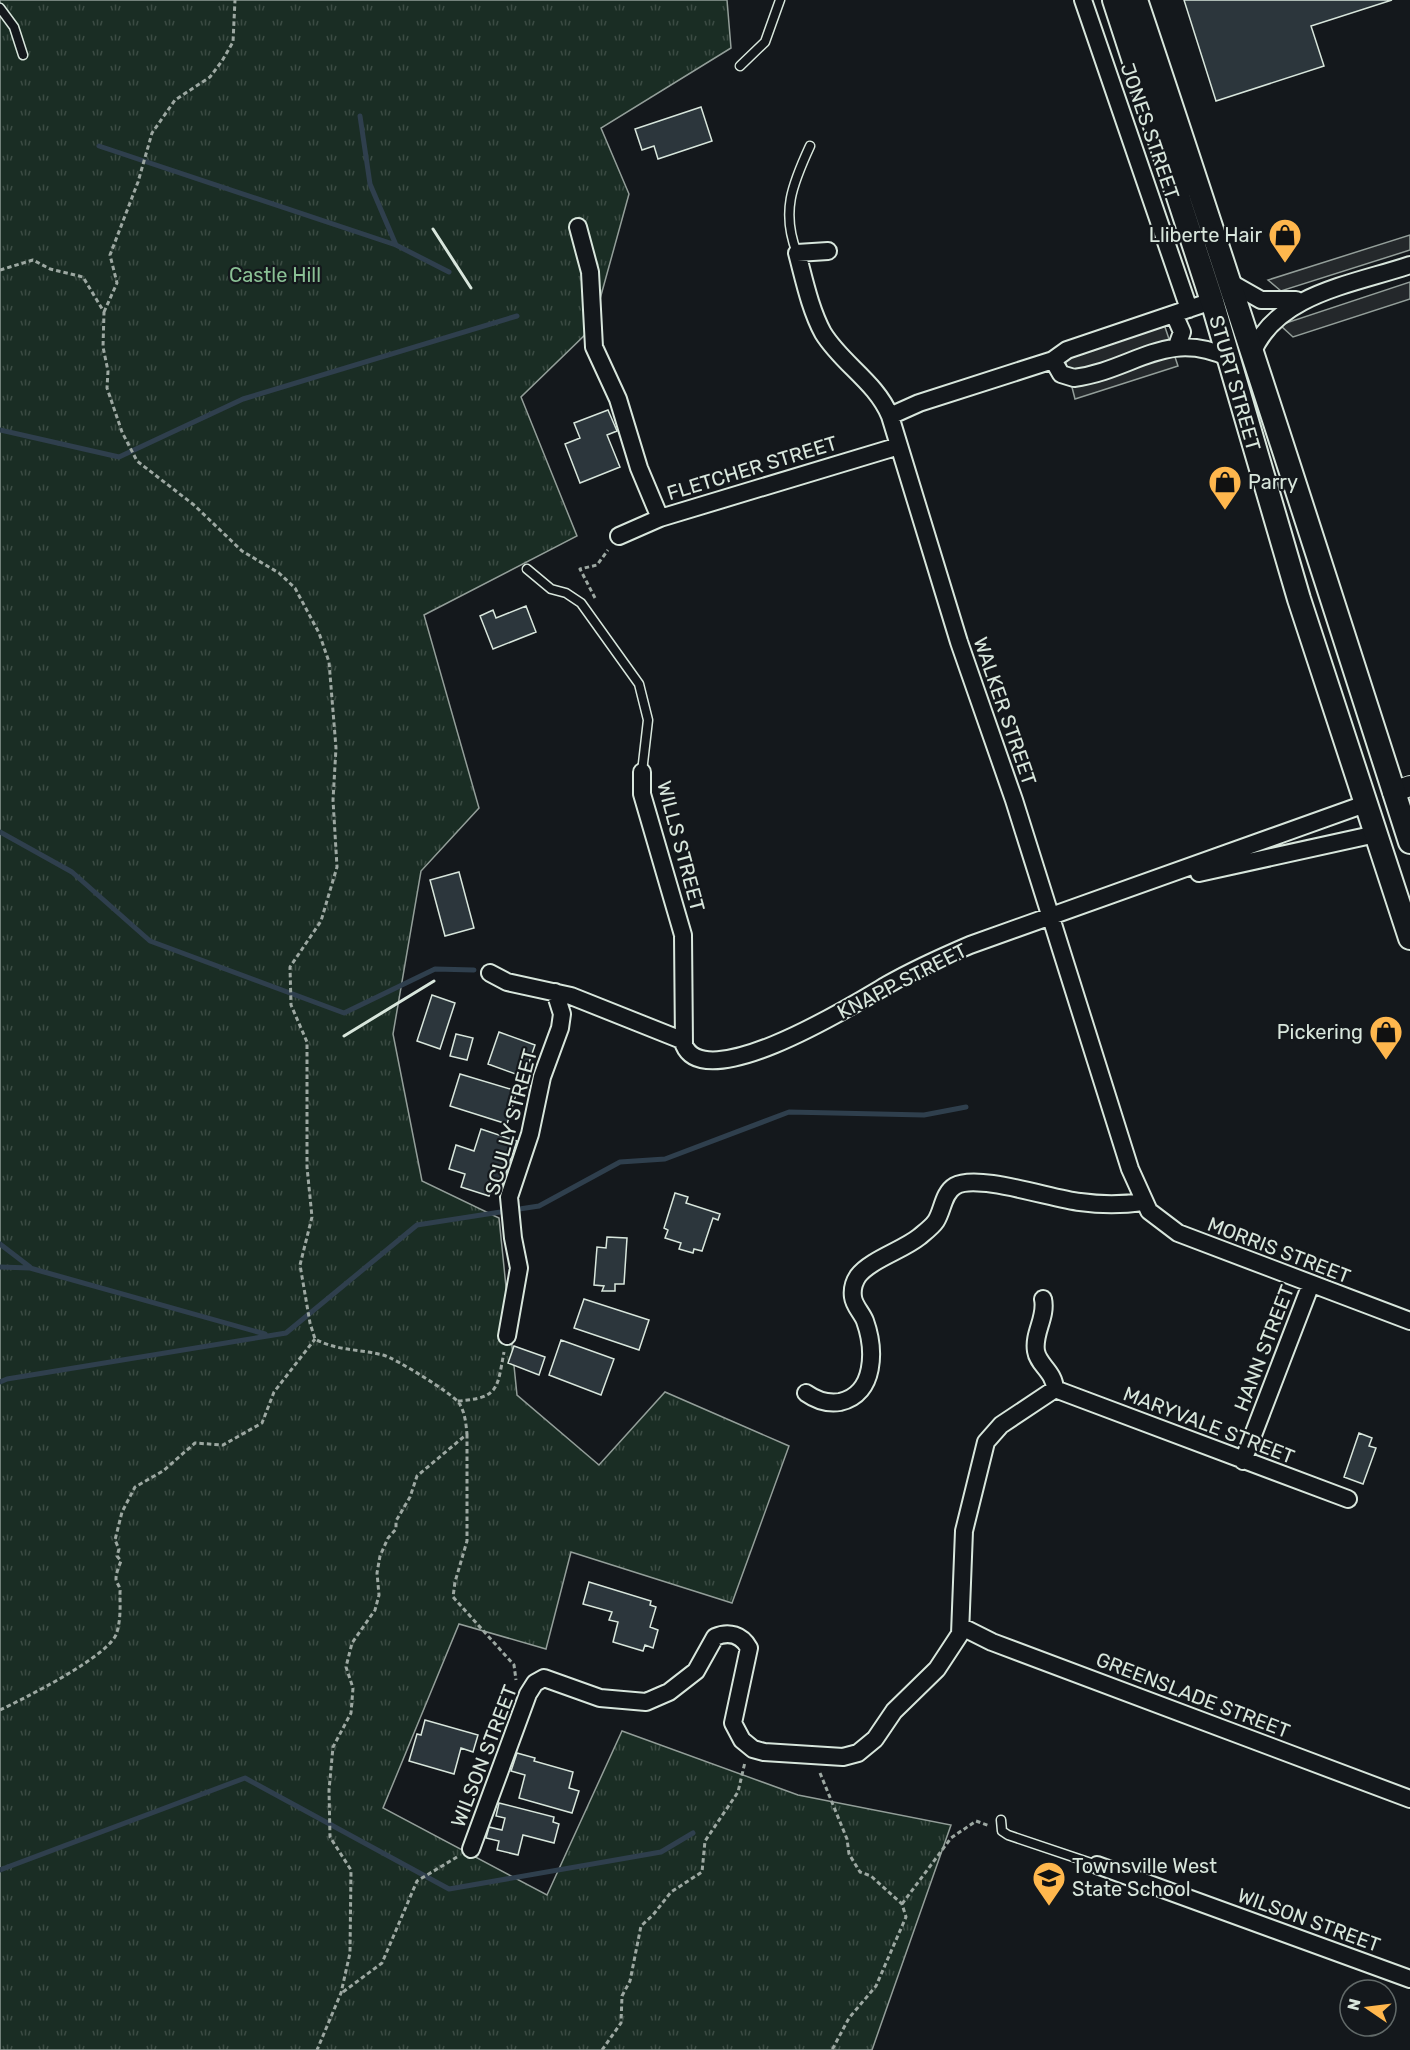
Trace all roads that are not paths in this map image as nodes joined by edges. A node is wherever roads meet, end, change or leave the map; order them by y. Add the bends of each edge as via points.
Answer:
1 (780, 0) edge
2 (1083, 0) edge
3 (1114, 0) edge
4 (1136, 0) edge
5 (0, 8) edge
6 (23, 55) dead end
7 (741, 66) dead end
8 (810, 146) dead end
9 (578, 227) dead end
10 (828, 251) dead end
11 (797, 253) junction
12 (1410, 265) edge
13 (1231, 283) junction
14 (1212, 300) junction
15 (1303, 300) junction
16 (1181, 311) junction
17 (1177, 346) junction
18 (1252, 354) junction
19 (1229, 358) junction
20 (1053, 360) junction
21 (890, 416) junction
22 (899, 446) junction
23 (1284, 457) junction
24 (1259, 464) junction
25 (660, 518) junction
26 (619, 536) dead end
27 (527, 569) dead end
28 (642, 772) joint
29 (1401, 789) edge
30 (1365, 804) junction
31 (1308, 825) junction
32 (1408, 830) edge
33 (1376, 834) junction
34 (1317, 849) junction
35 (1162, 878) junction
36 (1050, 918) junction
37 (1410, 938) edge
38 (490, 973) dead end
39 (555, 992) junction
40 (596, 1006) junction
41 (560, 1029) junction
42 (684, 1041) junction
43 (1143, 1202) junction
44 (1311, 1284) junction
45 (1043, 1299) dead end
46 (1410, 1321) edge
47 (507, 1336) road end
48 (1055, 1389) junction
49 (806, 1393) dead end
50 (1244, 1461) junction
51 (1348, 1499) dead end
52 (963, 1628) junction
53 (1410, 1799) edge
54 (1001, 1820) dead end
55 (471, 1849) road end
56 (1097, 1865) joint
57 (1410, 1979) edge

1 - 7 lane via 765,42
2 - 16 street, JONES STREET
3 - 14 main road, STURT STREET
4 - 13 main road, STURT STREET
5 - 6 lane via 14,27
8 - 11 lane, WALKER STREET via 788,219
9 - 25 street via 590,272 594,347 618,399 639,468
10 - 11 street
11 - 21 street, WALKER STREET via 823,333 877,391
12 - 15 street
13 - 15 street via 1261,300
13 - 18 main road, STURT STREET
14 - 16 street
14 - 19 main road, STURT STREET
15 - 18 street via 1272,320
16 - 17 street, JONES STREET via 1182,332
16 - 20 street via 1067,350
17 - 19 street via 1197,346
17 - 20 street via 1074,378 1061,374
18 - 23 main road, STURT STREET
19 - 24 main road, STURT STREET
20 - 21 street
21 - 22 street, WALKER STREET
22 - 25 street, FLETCHER STREET
22 - 36 street, WALKER STREET
23 - 24 main road
23 - 29 main road, STURT STREET
24 - 30 main road, STURT STREET
25 - 26 street, FLETCHER STREET
27 - 28 lane, WILLS STREET via 551,589 581,603 639,684 648,720
28 - 42 street, WILLS STREET via 642,794 683,935
29 - 30 main road
29 - 32 main road, STURT STREET
30 - 31 street, KNAPP STREET
30 - 33 main road, STURT STREET
31 - 34 street
31 - 35 street, KNAPP STREET
32 - 33 main road
33 - 34 street, KNAPP STREET
33 - 37 main road, STURT STREET
34 - 35 street, KNAPP STREET
35 - 36 street, KNAPP STREET
36 - 42 street, KNAPP STREET via 956,951 843,1013 755,1052 727,1059 700,1058 689,1053
36 - 43 street, WALKER STREET
38 - 39 street via 507,982
39 - 40 street
39 - 41 street, SCULLY STREET via 562,1014
40 - 41 street via 571,1013
40 - 42 street
41 - 47 street, SCULLY STREET via 542,1077 509,1203 519,1268
43 - 44 street, MORRIS STREET via 1178,1233
43 - 49 street via 1083,1203 984,1182 957,1185 949,1192 930,1228 856,1279 854,1301 864,1318 870,1343 869,1375 862,1388 853,1397 839,1402 824,1402
44 - 46 street, MORRIS STREET
44 - 50 street, HANN STREET
45 - 48 street via 1036,1352 1052,1375
48 - 50 street, MARYVALE STREET
48 - 52 street via 1000,1425 984,1446 964,1531
50 - 51 street, MARYVALE STREET
52 - 53 street, GREENSLADE STREET
52 - 55 street, WILSON STREET via 937,1669 894,1712 874,1739 858,1753 843,1757 764,1752 747,1746 733,1723 749,1648 734,1634 715,1637 696,1671 669,1692 646,1702 600,1698 547,1678 535,1683
54 - 56 lane, WILSON STREET via 1002,1832
56 - 57 street, WILSON STREET

